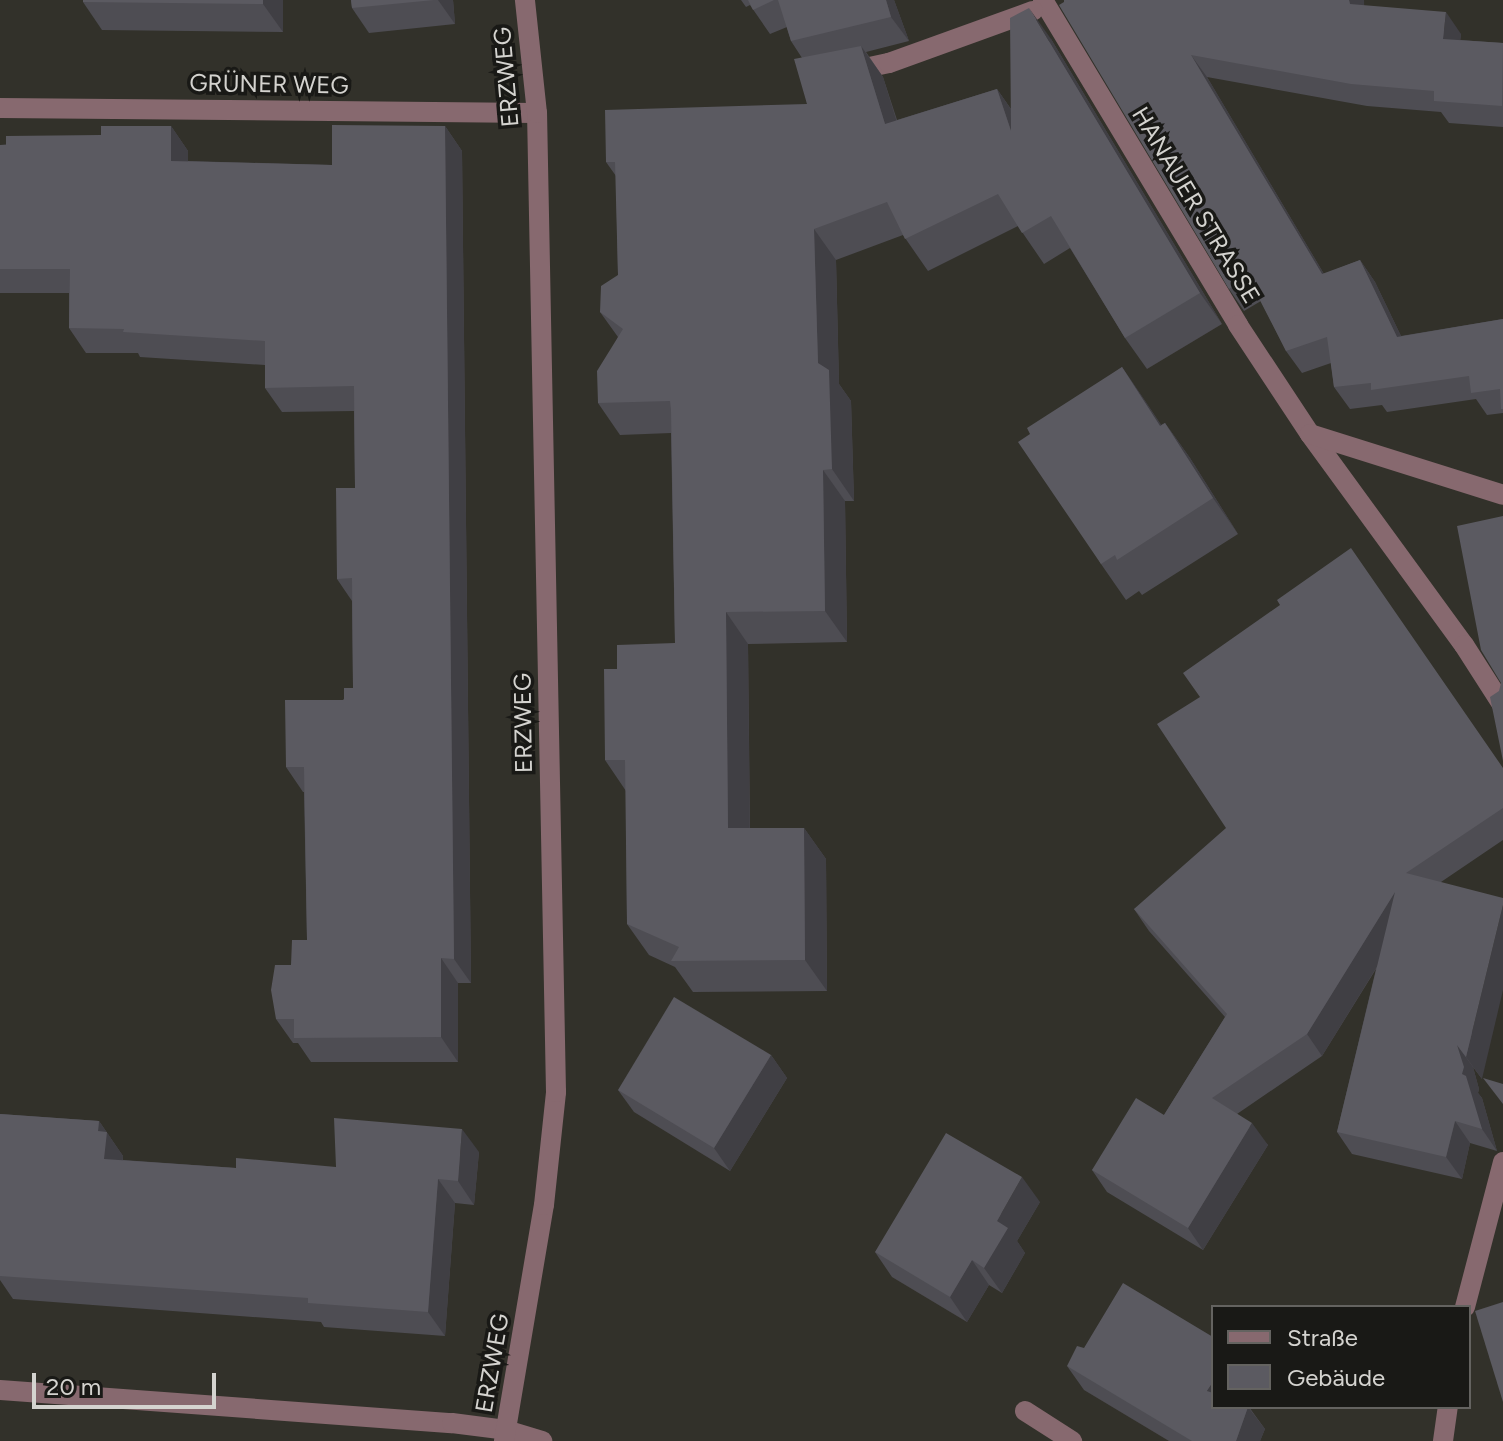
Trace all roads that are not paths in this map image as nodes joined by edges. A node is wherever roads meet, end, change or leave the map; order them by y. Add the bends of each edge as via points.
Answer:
1 (525, 0) edge
2 (1044, 3) edge
3 (833, 74) edge
4 (0, 108) edge
5 (537, 113) junction
6 (1310, 434) junction
7 (1503, 495) edge
8 (1503, 706) edge
9 (1503, 1162) edge
10 (1466, 1305) edge
11 (0, 1390) edge
12 (1448, 1409) edge
13 (1025, 1411) dead end
14 (505, 1436) edge
15 (542, 1441) edge
16 (1072, 1441) edge
17 (1443, 1441) edge

1 - 5 street, ERZWEG
2 - 3 street via 889,63
2 - 6 street, HANAUER STRASSE via 1238,325
4 - 5 street, GRÜNER WEG
5 - 14 street, ERZWEG via 556,1092 540,1232
6 - 7 street
6 - 8 street, HANAUER STRASSE
9 - 10 street
11 - 14 street
12 - 17 street
13 - 16 street
14 - 15 street

